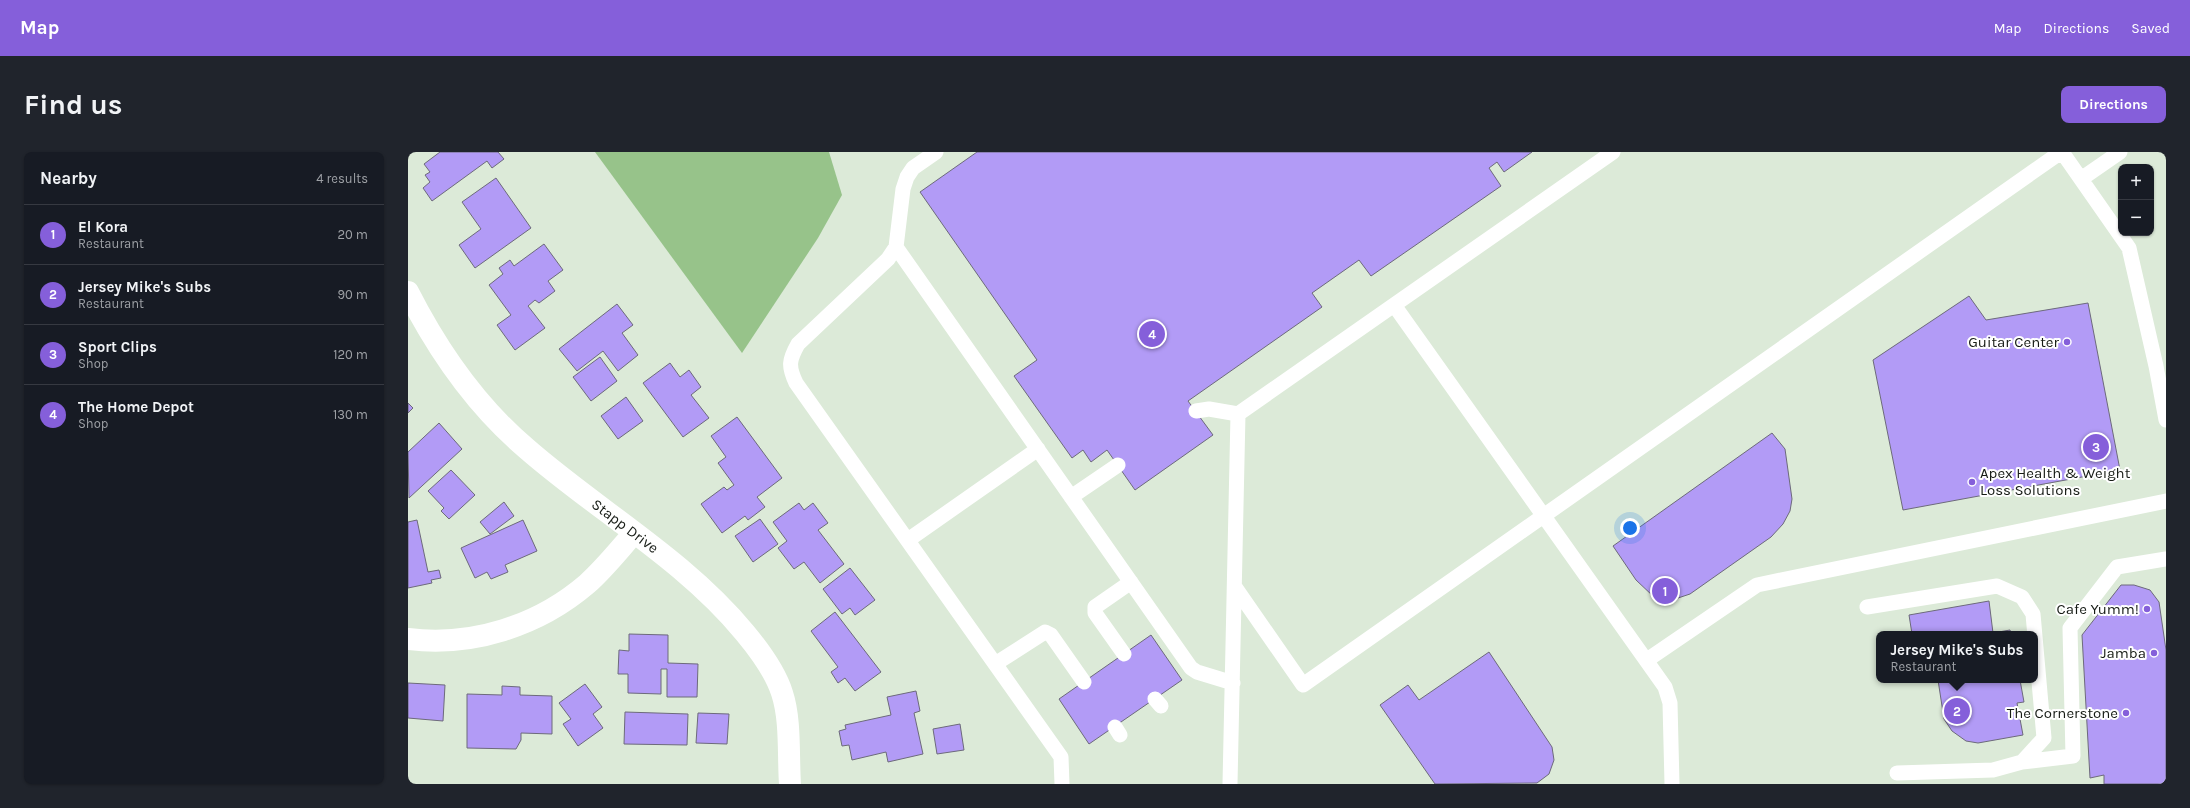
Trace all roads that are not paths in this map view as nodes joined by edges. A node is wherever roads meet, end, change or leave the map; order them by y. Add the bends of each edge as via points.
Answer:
1 (936, 152) edge
2 (1613, 152) edge
3 (2062, 152) edge
4 (2120, 152) edge
5 (2081, 179) junction
6 (896, 247) junction
7 (408, 292) edge
8 (1394, 304) junction
9 (2161, 366) edge
10 (1196, 411) dead end
11 (1238, 414) junction
12 (2166, 420) edge
13 (1038, 450) junction
14 (1118, 465) dead end
15 (1071, 497) junction
16 (2166, 501) edge
17 (1545, 517) junction
18 (634, 533) junction
19 (908, 540) junction
20 (2166, 559) edge
21 (1131, 582) junction
22 (1235, 587) junction
23 (1867, 607) dead end
24 (2035, 631) edge
25 (408, 640) edge
26 (1124, 654) dead end
27 (1647, 660) junction
28 (995, 664) junction
29 (2038, 670) edge
30 (1084, 682) dead end
31 (1233, 684) junction
32 (2022, 762) junction
33 (1897, 773) dead end
34 (1993, 777) edge
35 (790, 784) edge
36 (1062, 784) edge
37 (1230, 784) edge
38 (1672, 784) edge

1 - 6 lane via 913,168 907,177 903,189
2 - 8 lane
3 - 5 lane
3 - 17 lane
4 - 5 lane
5 - 9 lane via 2129,248
6 - 13 lane
6 - 19 lane via 888,259 798,344 791,356 790,370
7 - 18 street, Stapp Drive via 445,357 499,423 556,474
8 - 11 lane
8 - 17 lane
9 - 12 lane
10 - 11 lane via 1209,409
11 - 22 lane
13 - 15 lane
13 - 19 lane
14 - 15 lane
15 - 21 lane
16 - 27 lane via 1757,585
17 - 22 lane via 1304,685
17 - 27 lane
18 - 25 street via 588,583 547,612 518,625 473,639
18 - 35 street, Stapp Drive via 674,564 735,621 757,647 773,674 786,710
19 - 28 lane
20 - 32 lane via 2117,567 2070,628 2073,756
21 - 26 lane via 1094,609
21 - 31 lane via 1191,668
22 - 31 lane
23 - 24 lane via 1997,586 2022,597 2033,614
27 - 38 lane via 1665,687 1670,703
28 - 30 lane via 1045,632 1051,635
28 - 36 lane via 1061,757
29 - 32 lane via 2044,738
31 - 37 lane
32 - 34 lane
33 - 34 lane

